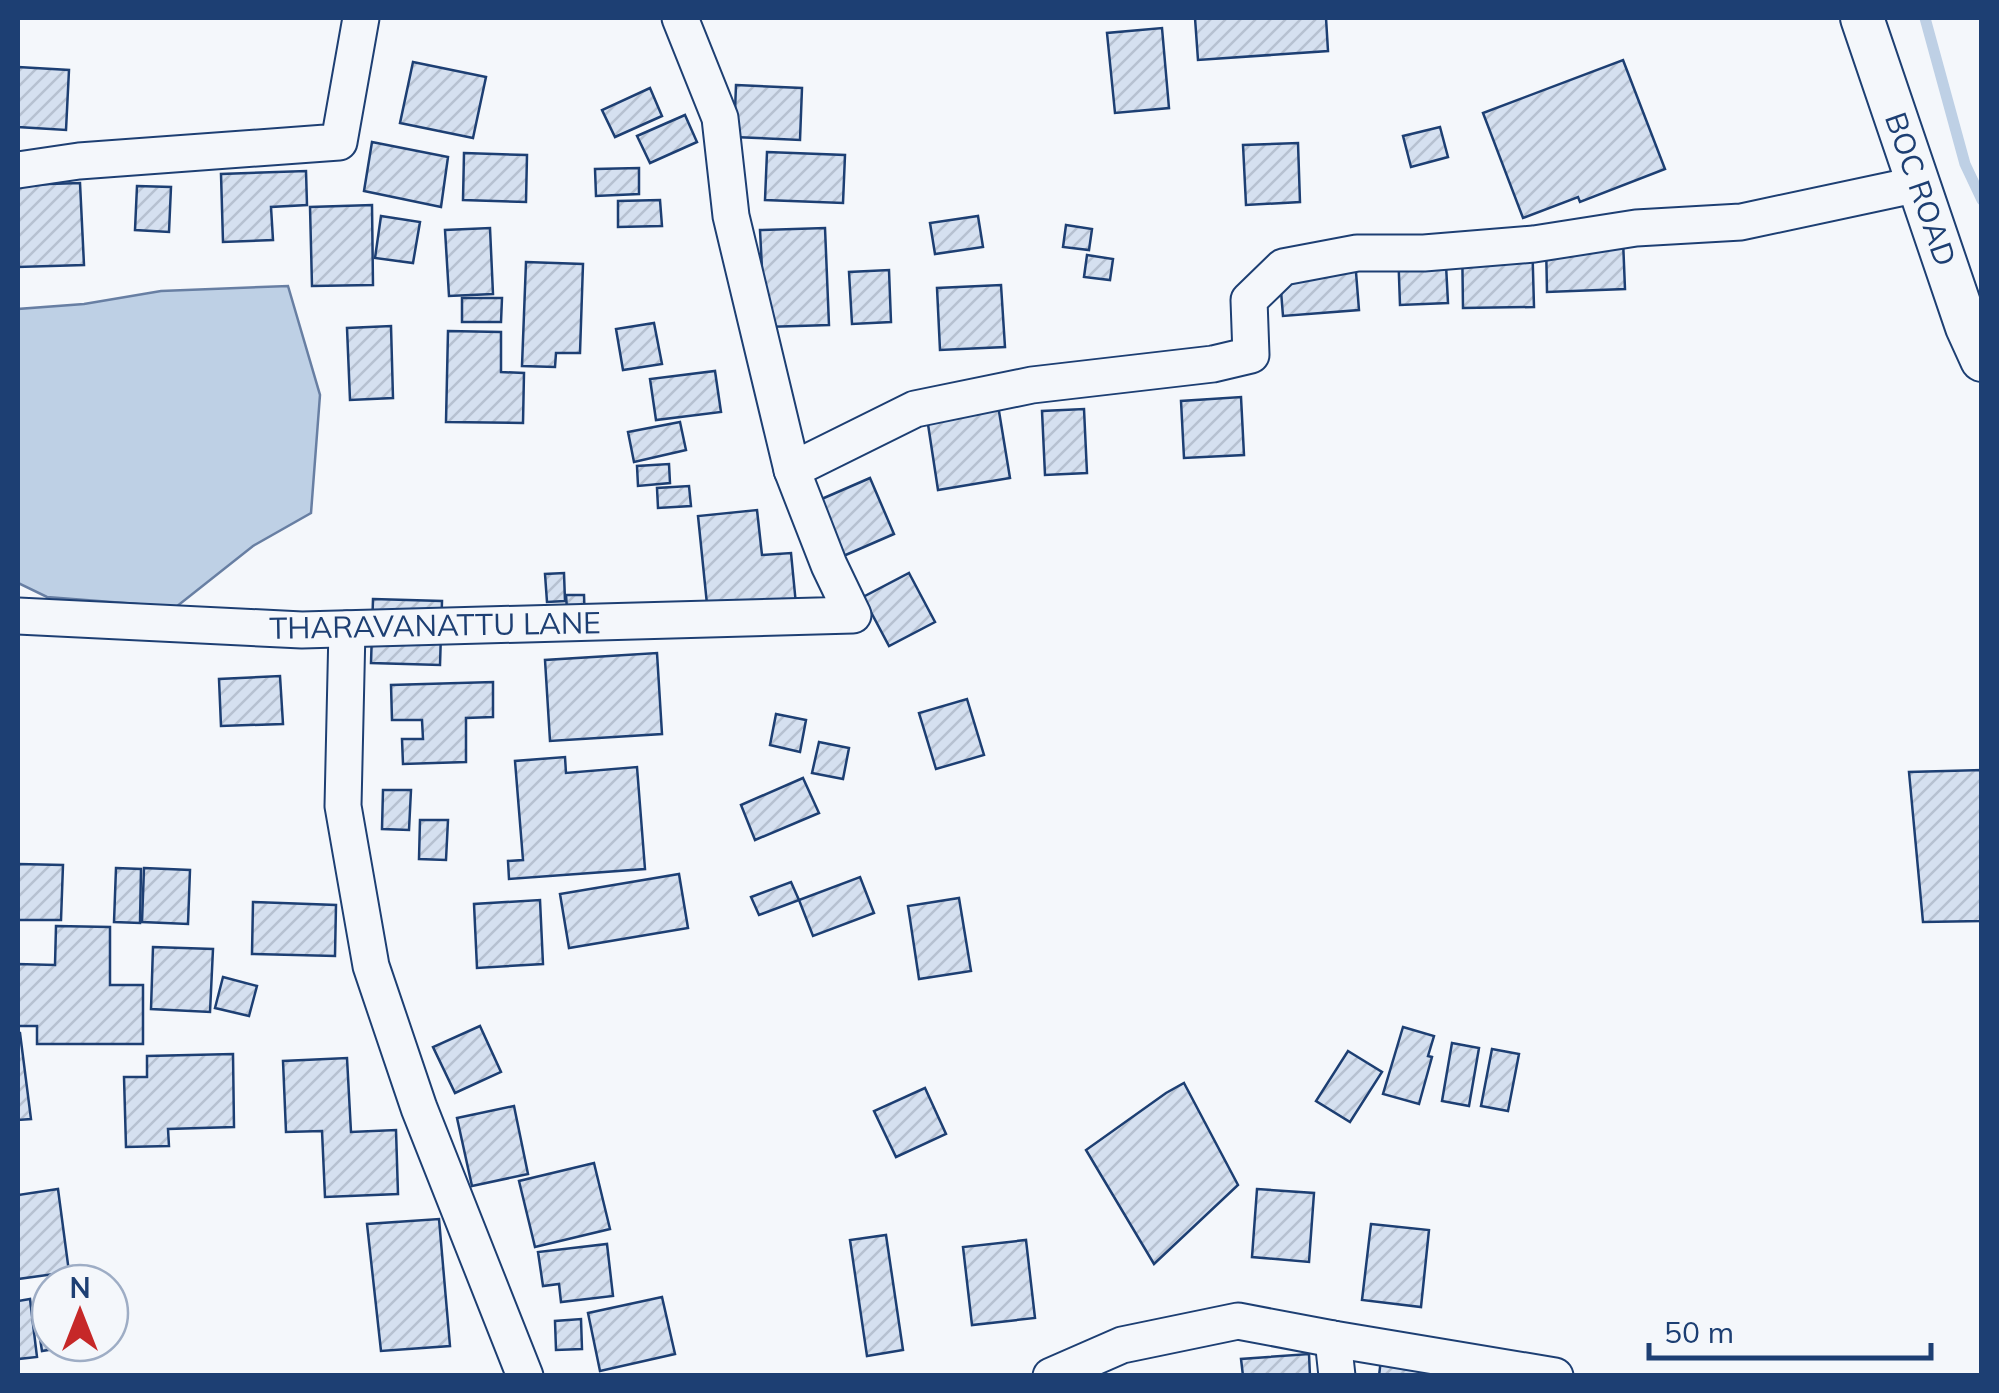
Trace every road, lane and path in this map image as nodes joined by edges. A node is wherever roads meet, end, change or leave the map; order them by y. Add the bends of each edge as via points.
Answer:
1 (361, 18) edge
2 (680, 18) edge
3 (1862, 18) edge
4 (18, 170) edge
5 (1919, 184) junction
6 (1982, 360) edge
7 (792, 470) junction
8 (18, 616) edge
9 (348, 629) junction
10 (1333, 1339) junction
11 (524, 1376) edge
12 (1051, 1376) edge
13 (1337, 1376) edge
14 (1555, 1376) edge

1 - 4 street via 340,142
2 - 7 street via 720,118 731,216
3 - 5 street, BOC ROAD
5 - 6 street, BOC ROAD
5 - 7 street via 1741,222 1424,253 1357,253 1283,267 1249,300 1250,355 1032,385 915,409
7 - 9 street, THARAVANATTU LANE via 853,616
8 - 9 street, THARAVANATTU LANE
9 - 11 street via 343,806 371,966 418,1108
10 - 12 street via 1238,1321 1122,1345
10 - 13 street
10 - 14 street

